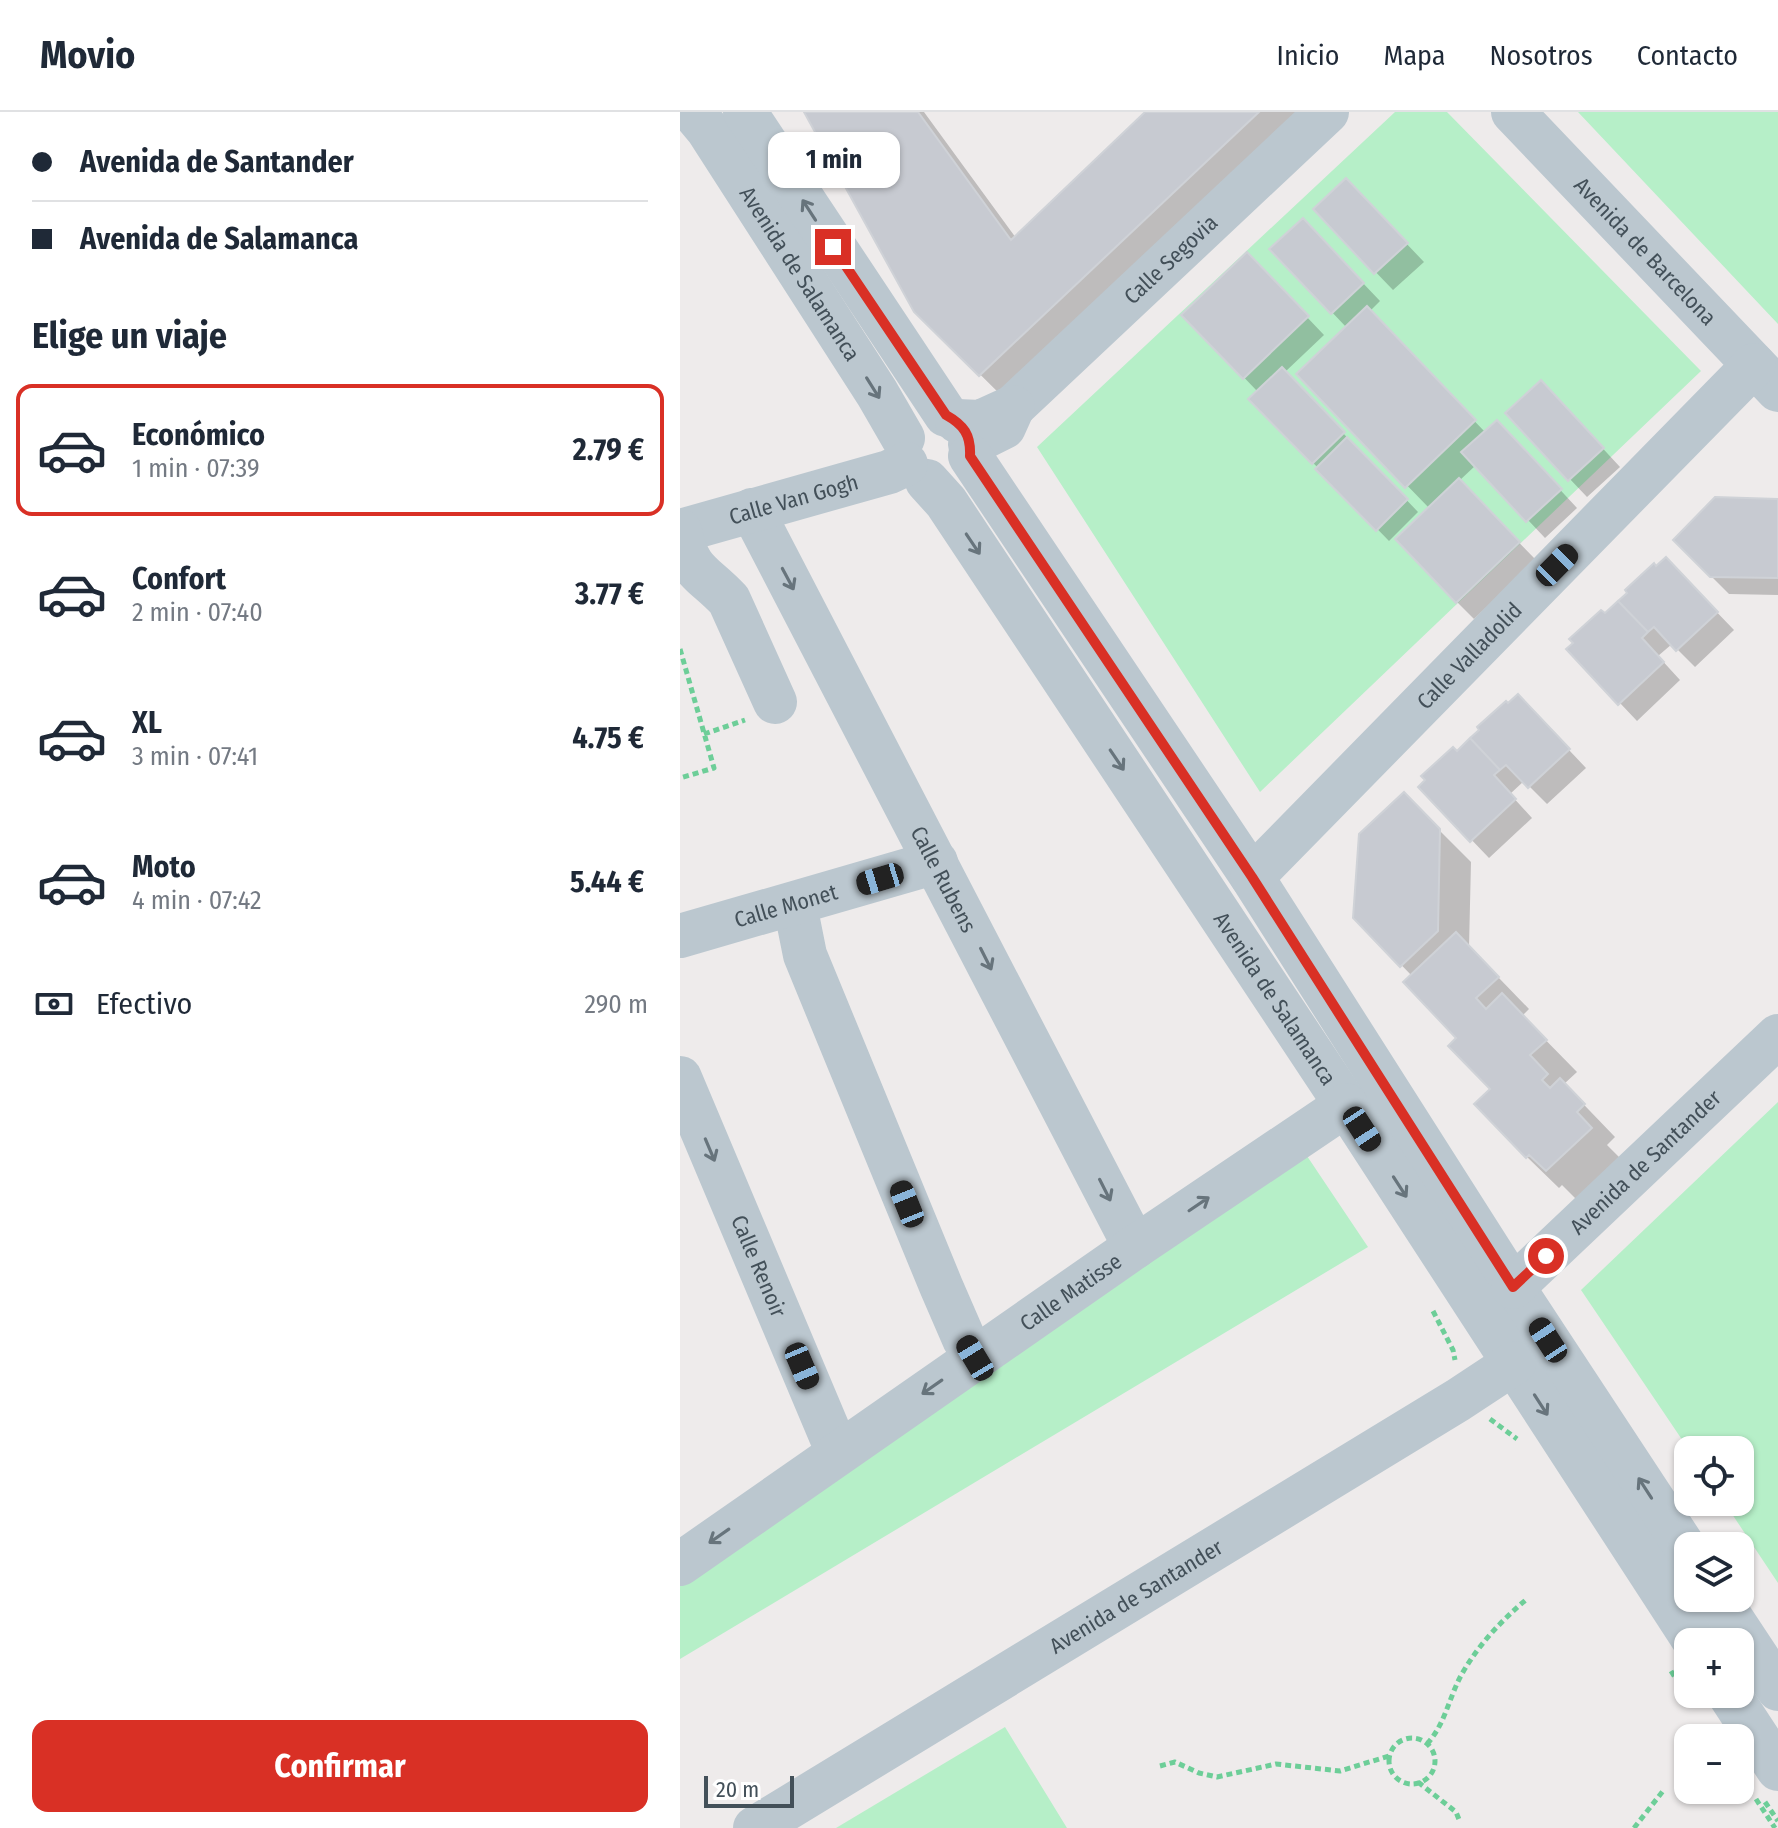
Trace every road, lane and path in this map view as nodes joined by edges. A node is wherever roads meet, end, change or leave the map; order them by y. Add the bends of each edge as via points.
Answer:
1 (693, 112) edge
2 (745, 112) edge
3 (1327, 112) edge
4 (1513, 112) edge
5 (1766, 377) edge
6 (961, 434) junction
7 (912, 461) junction
8 (752, 510) junction
9 (680, 531) edge
10 (680, 649) edge
11 (775, 702) dead end
12 (680, 778) edge
13 (936, 862) junction
14 (1252, 877) junction
15 (795, 905) junction
16 (680, 936) edge
17 (1778, 1036) edge
18 (680, 1078) edge
19 (1346, 1105) junction
20 (1135, 1247) junction
21 (1513, 1287) junction
22 (975, 1358) junction
23 (1514, 1363) junction
24 (838, 1453) junction
25 (1674, 1532) edge
26 (680, 1564) edge
27 (1528, 1598) dead end
28 (1727, 1612) edge
29 (1686, 1628) edge
30 (1778, 1689) edge
31 (1738, 1708) edge
32 (1427, 1744) junction
33 (1389, 1756) junction
34 (1160, 1766) dead end
35 (1778, 1769) edge
36 (1418, 1782) junction
37 (1663, 1791) dead end
38 (1460, 1822) dead end
39 (755, 1828) edge
40 (1634, 1828) edge

1 -> 7 street, Avenida de Salamanca via 877,393
6 -> 2 street, Avenida de Salamanca
3 - 6 street, Calle Segovia via 1013,407 1004,427
4 - 5 street, Avenida de Barcelona
5 - 14 street, Calle Valladolid
6 - 7 street via 932,414 920,418 910,426
6 - 7 street via 964,468 954,478 941,482
6 - 14 street, Avenida de Salamanca
7 - 8 street, Calle Van Gogh
7 -> 19 street, Avenida de Salamanca via 946,502
8 - 9 street, Calle Van Gogh
8 -> 13 street, Calle Rubens
9 - 11 street via 685,554 702,578 729,600
10 - 12 path via 714,768
13 - 15 street, Calle Monet
13 -> 20 street, Calle Rubens
14 - 21 street, Avenida de Salamanca
15 - 16 street, Calle Monet
15 - 22 street via 805,955
17 - 21 street, Avenida de Santander
18 -> 24 street, Calle Renoir
20 -> 19 street, Calle Matisse
19 -> 23 street, Avenida de Salamanca
20 - 22 street, Calle Matisse
25 -> 21 street, Avenida de Salamanca
22 -> 24 street, Calle Matisse
23 -> 29 street, Avenida de Salamanca
23 - 39 street, Avenida de Santander
24 -> 26 street, Calle Matisse
27 - 32 path via 1483,1642
28 - 30 street
31 - 35 street
32 - 33 path via 1400,1740
32 - 36 path via 1435,1761 1427,1778
33 - 34 path via 1340,1771 1276,1764 1217,1777 1175,1762
33 - 36 path via 1393,1774
36 - 38 path via 1456,1812
37 - 40 path

